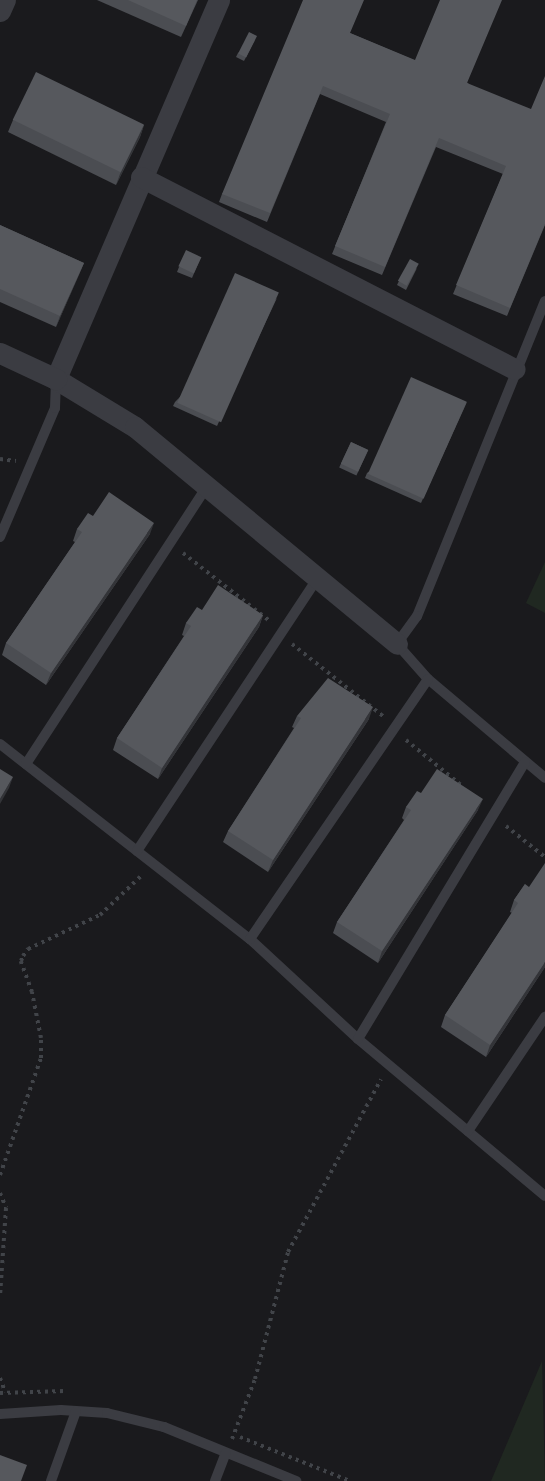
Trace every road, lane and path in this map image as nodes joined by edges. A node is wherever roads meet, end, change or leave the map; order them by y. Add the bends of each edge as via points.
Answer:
1 (5, 0) edge
2 (219, 0) edge
3 (0, 11) edge
4 (141, 177) junction
5 (545, 301) edge
6 (0, 353) edge
7 (514, 369) junction
8 (56, 379) junction
9 (206, 488) junction
10 (0, 537) edge
11 (170, 543) junction
12 (316, 580) junction
13 (283, 631) junction
14 (396, 644) junction
15 (428, 678) junction
16 (396, 726) junction
17 (0, 744) edge
18 (525, 762) junction
19 (26, 764) junction
20 (545, 778) edge
21 (494, 812) junction
22 (137, 851) junction
23 (545, 858) edge
24 (152, 862) junction
25 (250, 939) junction
26 (545, 1017) edge
27 (358, 1039) junction
28 (388, 1065) junction
29 (468, 1131) junction
30 (0, 1174) edge
31 (0, 1193) edge
32 (545, 1196) edge
33 (0, 1295) edge
34 (0, 1378) edge
35 (4, 1392) dead end
36 (76, 1411) junction
37 (0, 1414) edge
38 (226, 1453) junction
39 (51, 1481) edge
40 (215, 1481) edge
41 (296, 1481) edge

1 - 3 street
2 - 4 street
4 - 7 street
4 - 8 street
5 - 7 lane
6 - 8 street
7 - 14 lane via 417,616
8 - 9 street via 135,427
8 - 10 lane via 55,408
9 - 11 lane
9 - 12 street
11 - 13 path
11 - 19 lane
12 - 13 lane
12 - 14 street
13 - 16 path via 289,642
13 - 22 lane
14 - 15 lane
15 - 16 lane
15 - 18 lane
16 - 21 path via 400,736
16 - 25 lane
17 - 19 lane
18 - 20 lane
18 - 21 lane
19 - 22 lane
21 - 23 path
21 - 27 lane
22 - 24 lane
24 - 25 lane
24 - 30 path via 100,915 27,949 23,956 21,961 41,1038 41,1058
25 - 27 lane
26 - 29 lane
27 - 28 lane
28 - 29 lane
28 - 38 path via 288,1252 255,1379
29 - 32 lane
31 - 33 path via 6,1208
34 - 35 path
36 - 37 lane
36 - 38 lane via 107,1413 164,1427
36 - 39 lane
38 - 40 lane
38 - 41 lane

